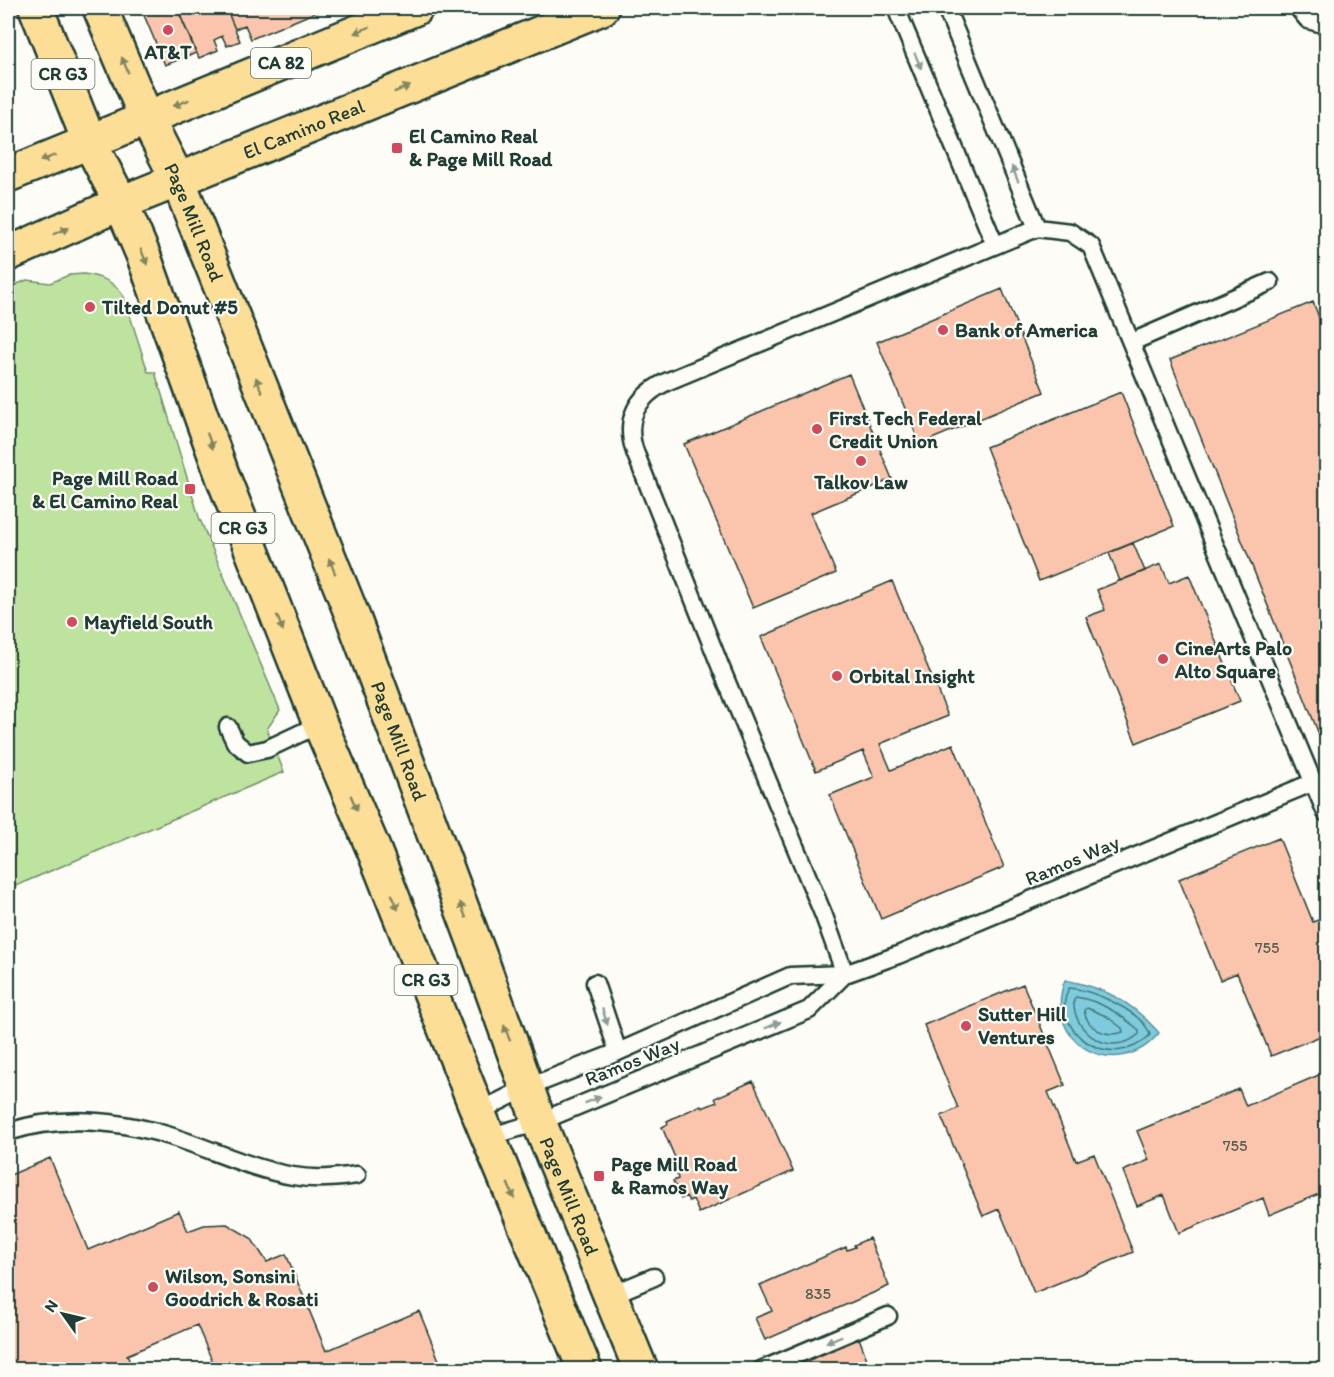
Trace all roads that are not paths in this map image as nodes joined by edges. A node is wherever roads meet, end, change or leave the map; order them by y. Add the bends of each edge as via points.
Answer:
1 (36, 8) edge
2 (416, 8) edge
3 (602, 8) edge
4 (896, 8) edge
5 (946, 8) edge
6 (1298, 8) edge
7 (101, 10) edge
8 (1326, 25) edge
9 (146, 117) junction
10 (89, 141) junction
11 (8, 175) edge
12 (178, 180) junction
13 (121, 204) junction
14 (1037, 228) junction
15 (995, 245) junction
16 (8, 254) edge
17 (1270, 282) dead end
18 (1132, 342) junction
19 (320, 724) junction
20 (228, 727) dead end
21 (1314, 782) junction
22 (1326, 813) edge
23 (844, 974) junction
24 (595, 982) dead end
25 (618, 1052) junction
26 (526, 1088) junction
27 (539, 1122) junction
28 (483, 1125) junction
29 (8, 1132) edge
30 (357, 1175) dead end
31 (654, 1277) dead end
32 (611, 1295) junction
33 (888, 1316) dead end
34 (585, 1370) edge
35 (640, 1370) edge
36 (760, 1370) edge

1 - 10 main road, CR G3
2 -> 9 main road, CA 82
12 -> 3 main road, El Camino Real
4 -> 15 lane
14 -> 5 lane
6 - 8 lane via 1308,20
9 -> 7 main road, CR G3
9 - 10 main road, CA 82
9 - 12 main road, Page Mill Road / CR G3
10 -> 11 main road, CA 82
10 - 13 main road, CR G3
12 - 13 main road, El Camino Real
26 -> 12 main road, Page Mill Road / CR G3 via 354,620
16 -> 13 main road, El Camino Real
13 -> 19 main road, CR G3
14 - 15 lane
14 - 18 lane via 1070,232 1091,246
15 - 23 lane via 666,382 643,397 631,422 635,452 825,916
17 - 18 lane
18 - 21 lane
19 - 20 lane via 267,749 248,753 235,742
19 -> 28 main road, CR G3 via 374,848
21 - 22 lane
21 - 23 lane, Ramos Way
23 - 25 lane, Ramos Way via 790,976
27 -> 23 lane, Ramos Way via 809,1010
24 -> 25 lane
25 - 26 lane, Ramos Way
26 - 27 main road, Page Mill Road / CR G3
26 - 28 lane, Ramos Way
27 - 28 lane, Ramos Way
27 - 32 main road, Page Mill Road / CR G3
28 -> 34 main road, CR G3
29 - 30 lane via 64,1121 105,1122 170,1136 292,1176 327,1179
31 - 32 lane
32 - 35 main road, Page Mill Road / CR G3
33 -> 36 lane

